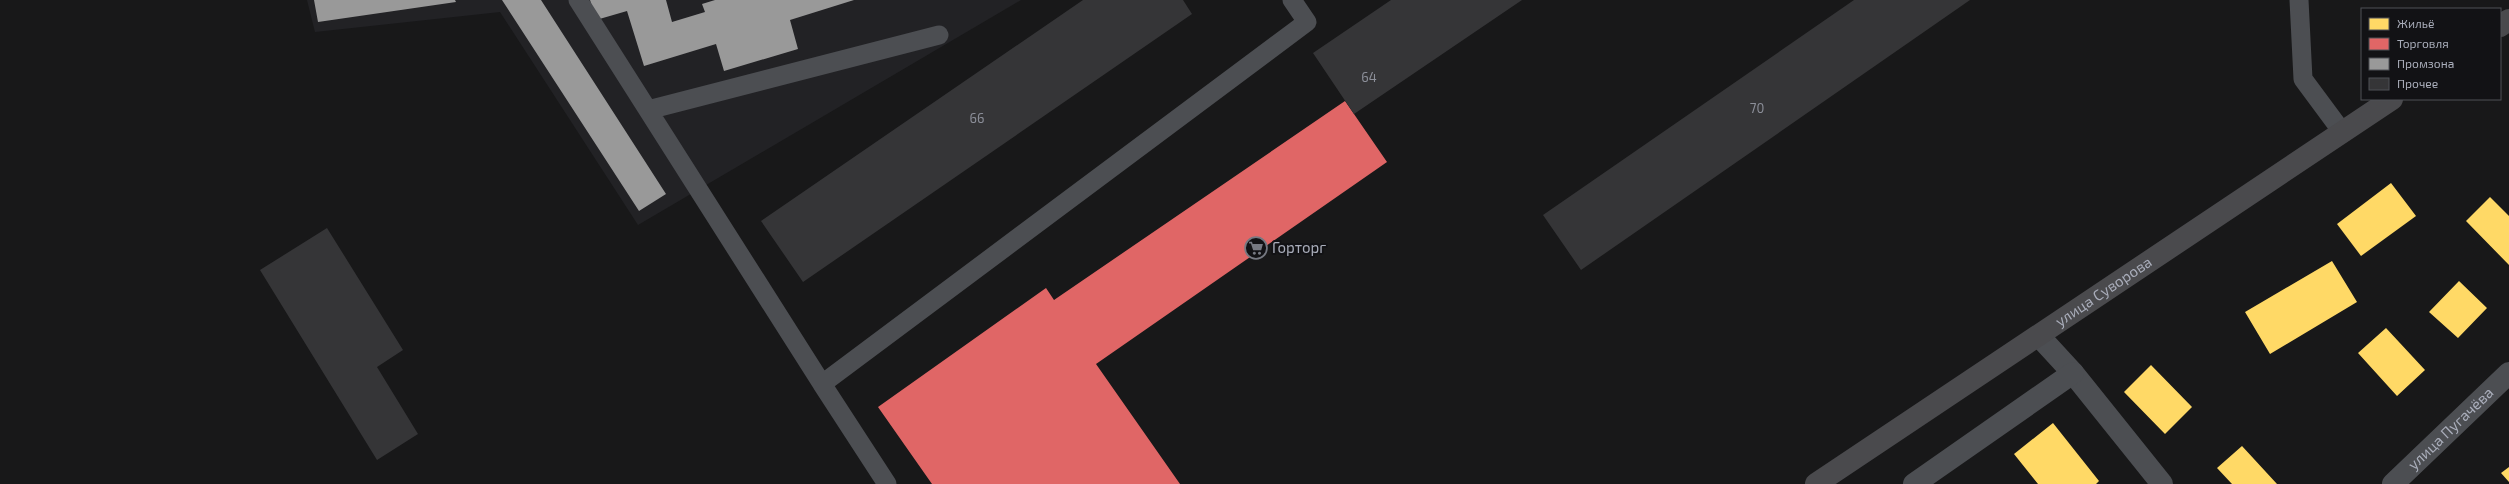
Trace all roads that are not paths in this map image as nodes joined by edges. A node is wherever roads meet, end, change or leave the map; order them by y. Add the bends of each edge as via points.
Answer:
1 (578, 0) edge
2 (1292, 0) edge
3 (2299, 0) edge
4 (939, 35) dead end
5 (2391, 100) edge
6 (648, 110) junction
7 (2343, 133) junction
8 (2039, 336) junction
9 (2073, 373) junction
10 (2509, 373) edge
11 (822, 384) junction
12 (887, 484) edge
13 (1816, 484) edge
14 (1914, 484) edge
15 (2162, 484) edge
16 (2393, 484) edge

1 - 6 lane
2 - 11 lane via 1307,22
3 - 7 lane via 2304,79
4 - 6 lane
5 - 7 main road, улица Суворова
6 - 11 lane
7 - 8 main road, улица Суворова
8 - 9 street
8 - 13 main road, улица Суворова
9 - 14 street
9 - 15 street
10 - 16 street, улица Пугачёва
11 - 12 lane

